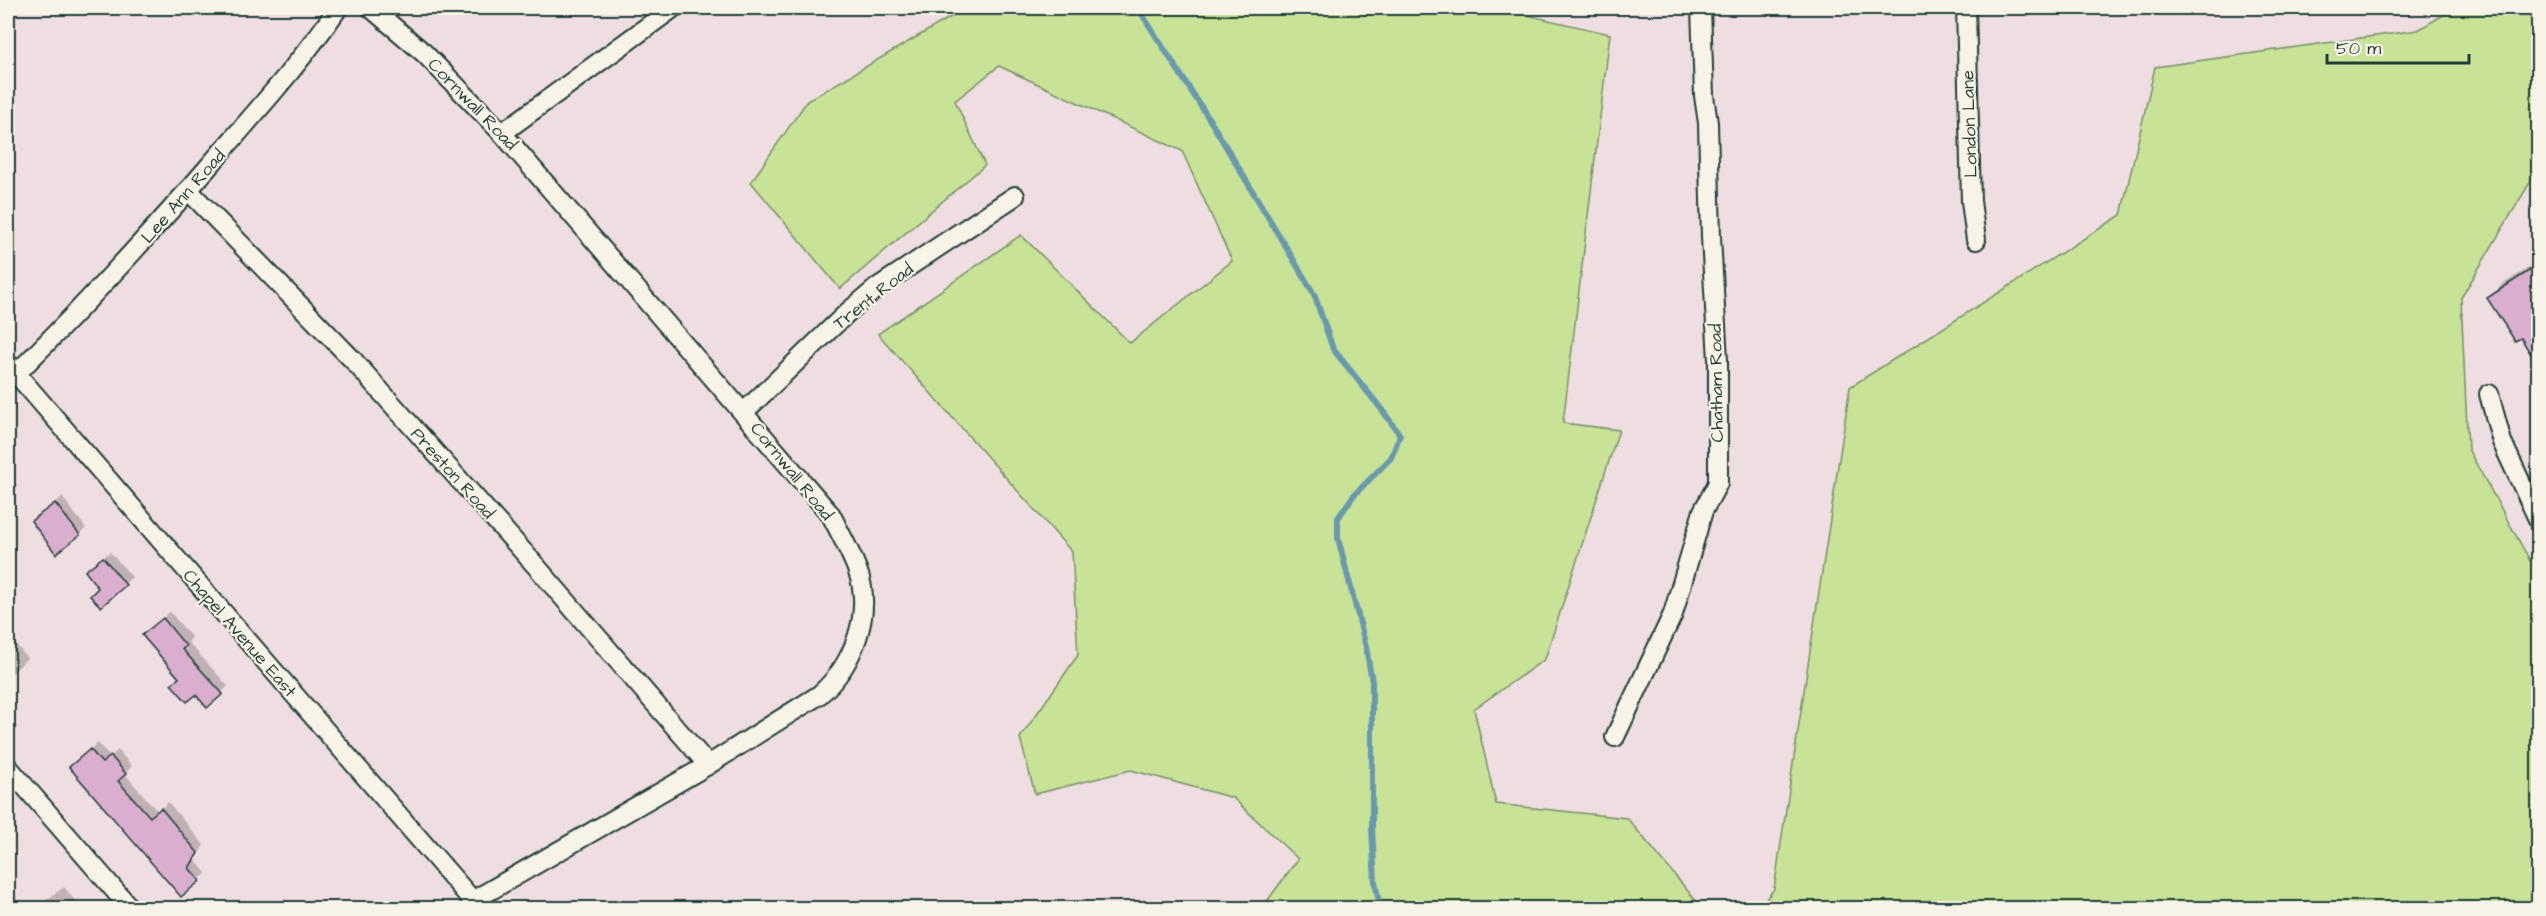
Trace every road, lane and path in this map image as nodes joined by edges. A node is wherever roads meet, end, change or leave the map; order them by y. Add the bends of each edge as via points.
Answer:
1 (338, 8) edge
2 (371, 8) edge
3 (673, 8) edge
4 (1701, 8) edge
5 (1966, 8) edge
6 (502, 133) junction
7 (188, 190) junction
8 (1015, 196) dead end
9 (1976, 240) dead end
10 (12, 369) edge
11 (2489, 394) dead end
12 (744, 412) junction
13 (2538, 519) edge
14 (1615, 737) dead end
15 (708, 765) junction
16 (8, 768) edge
17 (476, 905) edge
18 (130, 909) edge

1 - 7 street, Lee Ann Road via 310,50
2 - 6 street, Cornwall Road via 424,52
3 - 6 street
4 - 14 street, Chatham Road via 1718,360 1718,483 1703,511 1673,614
5 - 9 street, London Lane via 1971,201
6 - 12 street, Cornwall Road
7 - 10 street, Lee Ann Road via 95,295
7 - 15 street, Preston Road via 352,359
8 - 12 street, Trent Road via 878,287
10 - 17 street, Chapel Avenue East
11 - 13 street via 2502,442
12 - 15 street, Cornwall Road via 831,515 858,571 861,625 854,651 832,685
15 - 17 street, Cornwall Road
16 - 18 street

